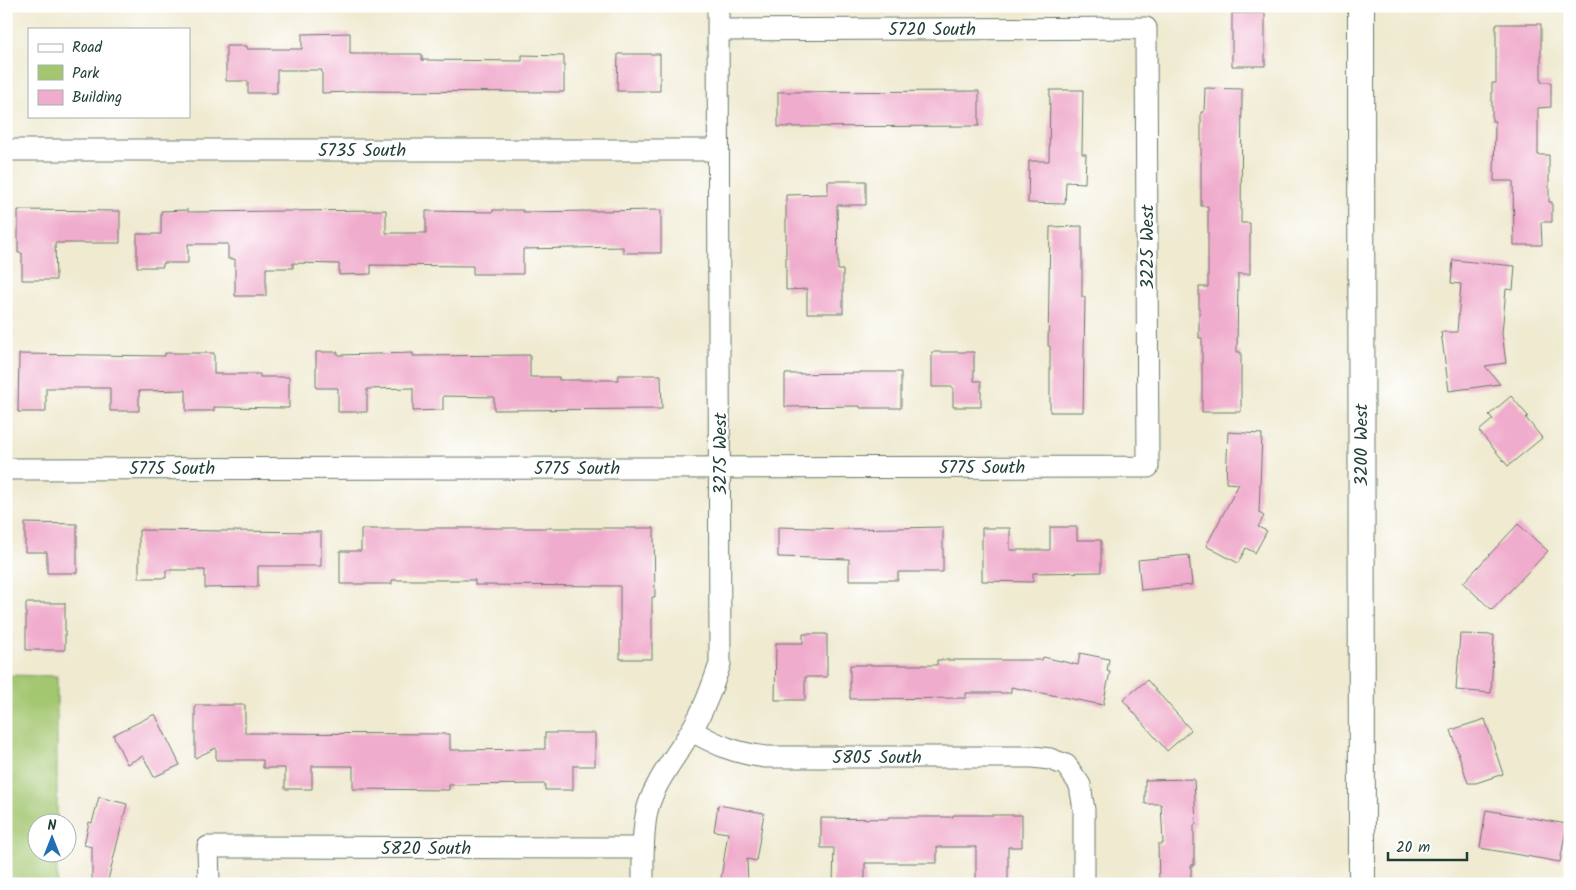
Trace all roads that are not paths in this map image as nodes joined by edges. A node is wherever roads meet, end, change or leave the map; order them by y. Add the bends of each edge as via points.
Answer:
1 (718, 6) edge
2 (1361, 6) edge
3 (1146, 28) joint
4 (718, 30) junction
5 (6, 150) edge
6 (718, 150) junction
7 (1148, 467) joint
8 (720, 468) junction
9 (6, 469) edge
10 (692, 731) junction
11 (643, 848) junction
12 (209, 884) edge
13 (643, 884) edge
14 (1084, 884) edge
15 (1362, 884) edge

1 - 4 street, 3275 West
2 - 15 street, 3200 West
3 - 4 street, 5720 South
3 - 7 street, 3225 West
4 - 6 street, 3275 West
5 - 6 street, 5735 South
6 - 8 street, 3275 West
7 - 8 street, 5775 South
8 - 9 street, 5775 South
8 - 10 street, 3275 West via 720,664 709,698
10 - 11 street, 3275 West via 665,770 648,808
10 - 14 street, 5805 South via 724,748 766,757 1033,757 1066,765 1080,785 1084,810
11 - 12 street, 5820 South via 208,847
11 - 13 street, 3275 West

